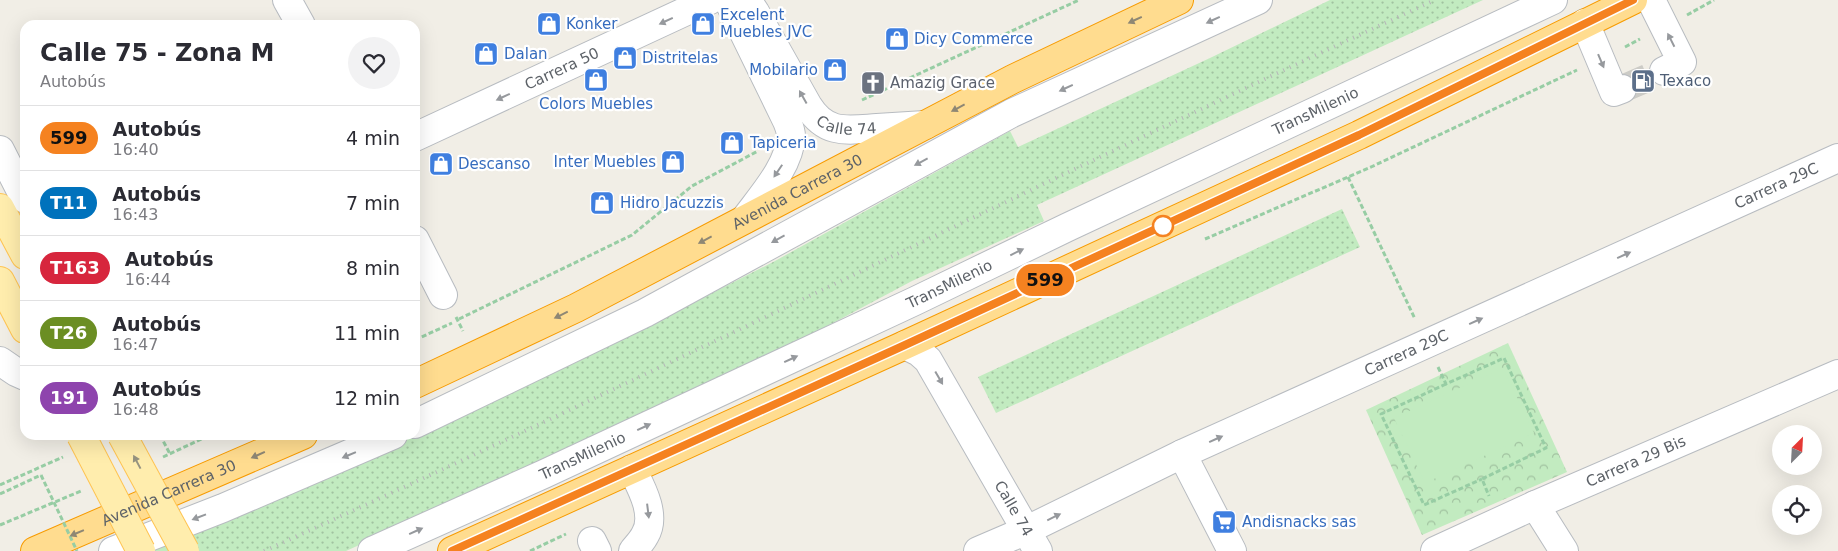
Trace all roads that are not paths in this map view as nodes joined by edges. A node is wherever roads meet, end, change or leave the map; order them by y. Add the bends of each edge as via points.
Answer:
1 (287, 0) edge
2 (710, 0) edge
3 (728, 0) edge
4 (747, 0) edge
5 (1179, 0) edge
6 (1258, 0) edge
7 (1553, 0) edge
8 (1633, 0) edge
9 (1651, 0) edge
10 (298, 20) edge
11 (1585, 23) junction
12 (1664, 71) tunnel mouth
13 (1622, 89) dead end
14 (925, 125) junction
15 (420, 135) edge
16 (0, 150) edge
17 (1838, 158) edge
18 (20, 189) edge
19 (0, 208) edge
20 (746, 219) junction
21 (20, 246) edge
22 (420, 250) edge
23 (0, 281) edge
24 (443, 295) road end
25 (20, 319) edge
26 (905, 345) junction
27 (0, 361) edge
28 (20, 374) edge
29 (1838, 374) edge
30 (420, 382) edge
31 (420, 422) edge
32 (125, 440) edge
33 (291, 440) edge
34 (381, 440) edge
35 (74, 445) edge
36 (1182, 454) junction
37 (632, 469) junction
38 (1535, 505) junction
39 (1032, 541) edge
40 (35, 551) edge
41 (113, 551) edge
42 (141, 551) edge
43 (185, 551) edge
44 (372, 551) edge
45 (452, 551) edge
46 (633, 551) edge
47 (978, 551) edge
48 (1232, 551) edge
49 (1436, 551) edge
50 (1564, 551) edge

1 - 10 street
2 -> 15 street, Carrera 50
3 -> 20 street via 792,134 782,167
14 -> 4 street, Calle 74 via 844,130 818,120
5 -> 14 highway, Avenida Carrera 30
6 -> 31 street via 1012,112 645,313
44 -> 7 street, TransMilenio via 544,474
8 - 11 highway
12 -> 9 street via 1682,62
11 -> 13 street via 1614,92
11 - 26 highway via 1359,135
14 - 20 highway, Avenida Carrera 30
16 - 18 street
36 -> 17 street, Carrera 29C
19 - 21 main road
20 -> 30 highway, Avenida Carrera 30 via 576,308
22 - 24 street
23 - 25 main road
26 - 37 highway
26 -> 39 street, Calle 74 via 928,360
27 - 28 street
29 - 38 street, Carrera 29 Bis
43 -> 32 main road, bridge
33 -> 40 highway, Avenida Carrera 30
34 -> 41 street via 224,508
35 - 42 main road, bridge
39 -> 36 street, Carrera 29C
36 - 48 street
37 - 45 highway
37 -> 46 street via 645,495 649,514 646,534
38 - 49 street, Carrera 29 Bis
38 - 50 street
39 - 47 street, Carrera 29C

